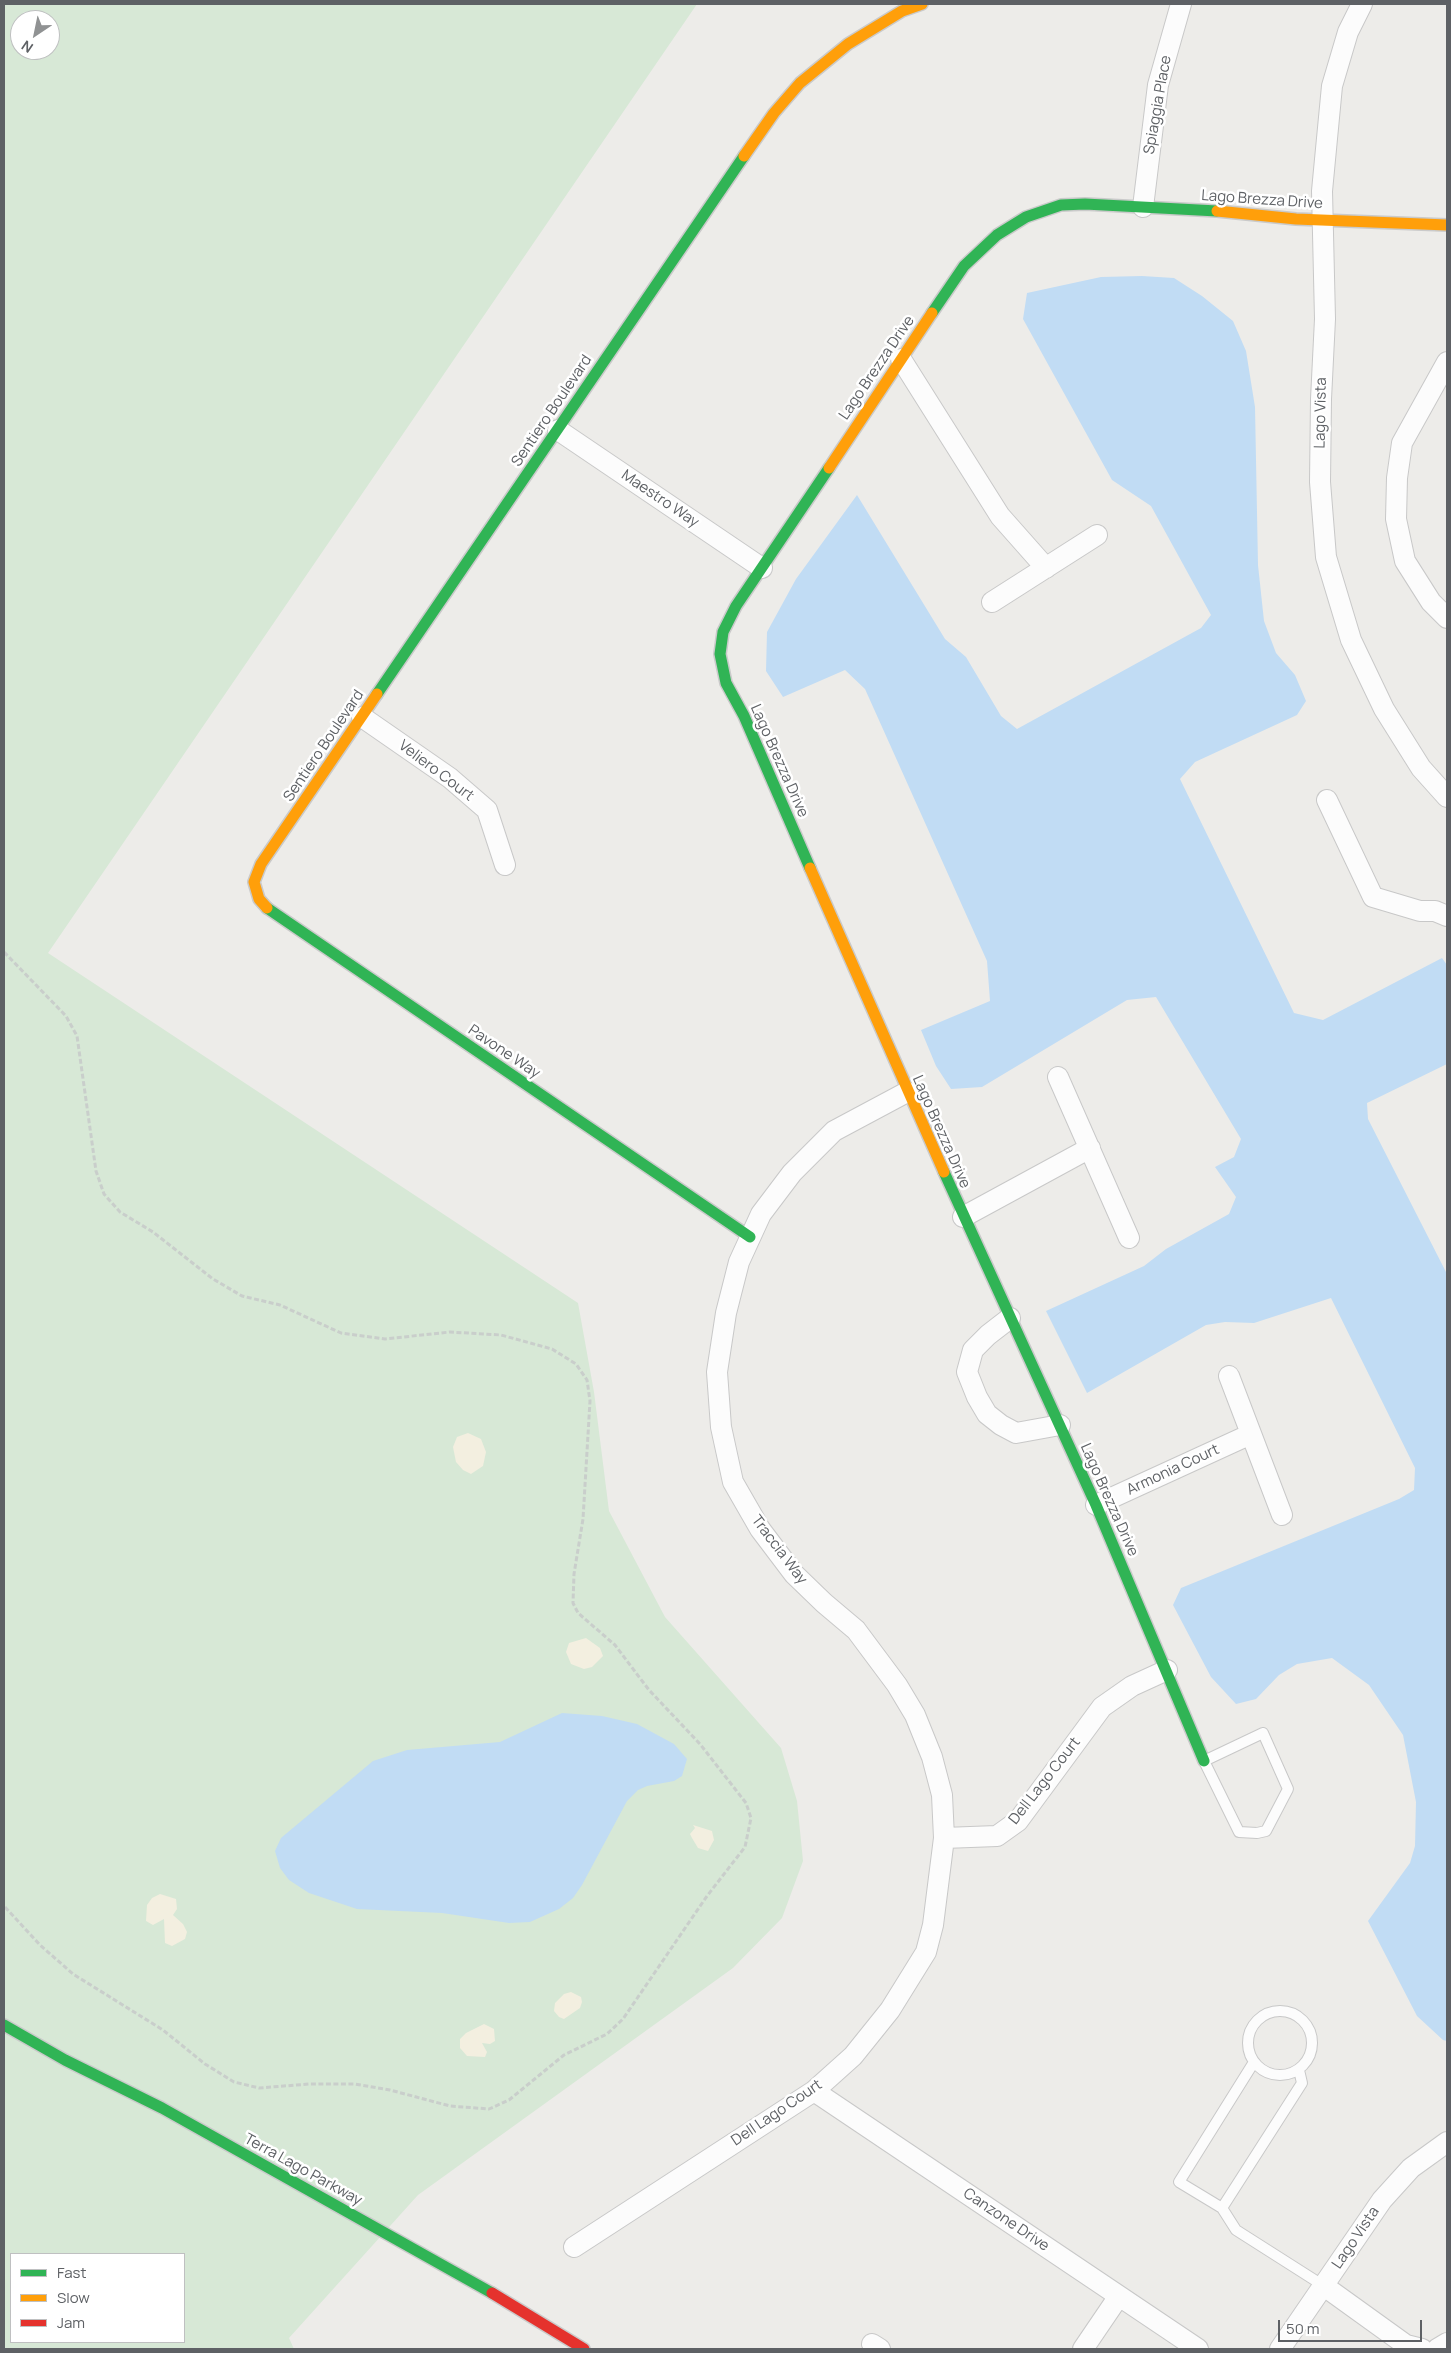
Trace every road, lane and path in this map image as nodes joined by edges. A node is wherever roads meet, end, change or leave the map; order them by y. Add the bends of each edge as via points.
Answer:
1 (922, 4) edge
2 (1181, 4) edge
3 (1362, 4) edge
4 (1144, 207) junction
5 (1322, 219) junction
6 (1447, 225) edge
7 (901, 359) junction
8 (1447, 362) edge
9 (558, 430) junction
10 (1098, 535) dead end
11 (762, 568) junction
12 (1046, 568) junction
13 (992, 602) dead end
14 (1447, 618) edge
15 (362, 717) junction
16 (1447, 797) edge
17 (1327, 800) dead end
18 (505, 865) dead end
19 (254, 882) joint
20 (1447, 916) edge
21 (4, 952) edge
22 (1058, 1077) dead end
23 (907, 1092) junction
24 (1090, 1148) junction
25 (963, 1217) junction
26 (750, 1237) junction
27 (1129, 1238) dead end
28 (1010, 1318) junction
29 (1229, 1376) dead end
30 (1060, 1425) junction
31 (1251, 1434) junction
32 (1096, 1505) junction
33 (1282, 1515) dead end
34 (1167, 1670) junction
35 (1204, 1761) junction
36 (944, 1838) junction
37 (4, 1906) edge
38 (4, 2025) edge
39 (1254, 2062) junction
40 (1299, 2070) junction
41 (814, 2091) junction
42 (1447, 2142) edge
43 (1222, 2208) junction
44 (574, 2247) dead end
45 (1324, 2286) junction
46 (1119, 2296) junction
47 (1447, 2343) edge
48 (584, 2349) edge
49 (1083, 2349) edge
50 (1198, 2349) edge
51 (1280, 2349) edge
52 (1422, 2349) edge
53 (1437, 2349) edge

1 - 9 street, Sentiero Boulevard via 848,44 800,83 774,113
2 - 4 street, Spiaggia Place via 1158,85
3 - 5 street, Lago Vista via 1348,32 1332,86
4 - 5 street, Lago Brezza Drive
4 - 7 street, Lago Brezza Drive via 1061,205 1026,217 998,235 964,266
5 - 6 street, Lago Brezza Drive
5 - 16 street, Lago Vista via 1325,319 1320,482 1326,557 1351,640 1384,709 1422,768
7 - 11 street, Lago Brezza Drive
7 - 12 street via 1000,516
8 - 14 street via 1402,443 1396,478 1396,510 1405,561 1431,602
9 - 11 street, Maestro Way
9 - 15 street, Sentiero Boulevard
10 - 12 street
11 - 23 street, Lago Brezza Drive via 723,632 720,654 726,683 744,716
12 - 13 street
15 - 18 street, Veliero Court via 450,778 487,810
15 - 19 street, Sentiero Boulevard via 261,864
17 - 20 street via 1373,897
19 - 26 street, Pavone Way via 258,899 272,914
21 - 37 path via 66,1016 77,1036 96,1171 104,1194 113,1206 165,1241 213,1280 242,1296 280,1305 341,1333 385,1339 450,1332 501,1335 552,1349 576,1364 587,1380 590,1401 583,1519 573,1603 578,1613 615,1645 649,1690 700,1744 746,1803 752,1818 745,1847 707,1896 623,2019 607,2034 564,2055 509,2100 488,2109 450,2106 355,2084 259,2088 234,2082 205,2064 163,2030 73,1974
22 - 24 street
23 - 25 street, Lago Brezza Drive
23 - 26 street, Traccia Way via 834,1131 792,1173 761,1214
24 - 25 street
24 - 27 street
25 - 28 street, Lago Brezza Drive
26 - 36 street, Traccia Way via 739,1262 726,1313 717,1372 721,1427 733,1482 760,1529 794,1574 856,1630 915,1715 932,1757 942,1795
28 - 30 street, Lago Brezza Drive
28 - 30 street via 973,1350 967,1372 977,1397 988,1414 1016,1433
29 - 31 street
30 - 32 street, Lago Brezza Drive
31 - 32 street, Armonia Court
31 - 33 street
32 - 34 street, Lago Brezza Drive
34 - 35 street, Lago Brezza Drive
34 - 36 street, Dell Lago Court via 1132,1686 1102,1707 1018,1820 997,1836
35 - 35 lane via 1239,1832 1266,1831 1288,1789 1263,1733
36 - 41 street, Dell Lago Court via 933,1925 926,1952 872,2036
38 - 48 street, Terra Lago Parkway via 187,2122 511,2304
39 - 40 lane via 1263,2071 1275,2075
39 - 40 lane via 1248,2038 1253,2026 1273,2012 1285,2012 1301,2020 1311,2036 1312,2049
39 - 43 lane via 1179,2182
40 - 43 lane via 1302,2083
41 - 44 street, Dell Lago Court
41 - 46 street, Canzone Drive
42 - 45 street, Lago Vista via 1411,2168 1382,2200
43 - 45 lane via 1236,2230
45 - 51 street, Lago Vista
45 - 52 street via 1406,2345
46 - 49 street
46 - 50 street, Canzone Drive
47 - 53 street

